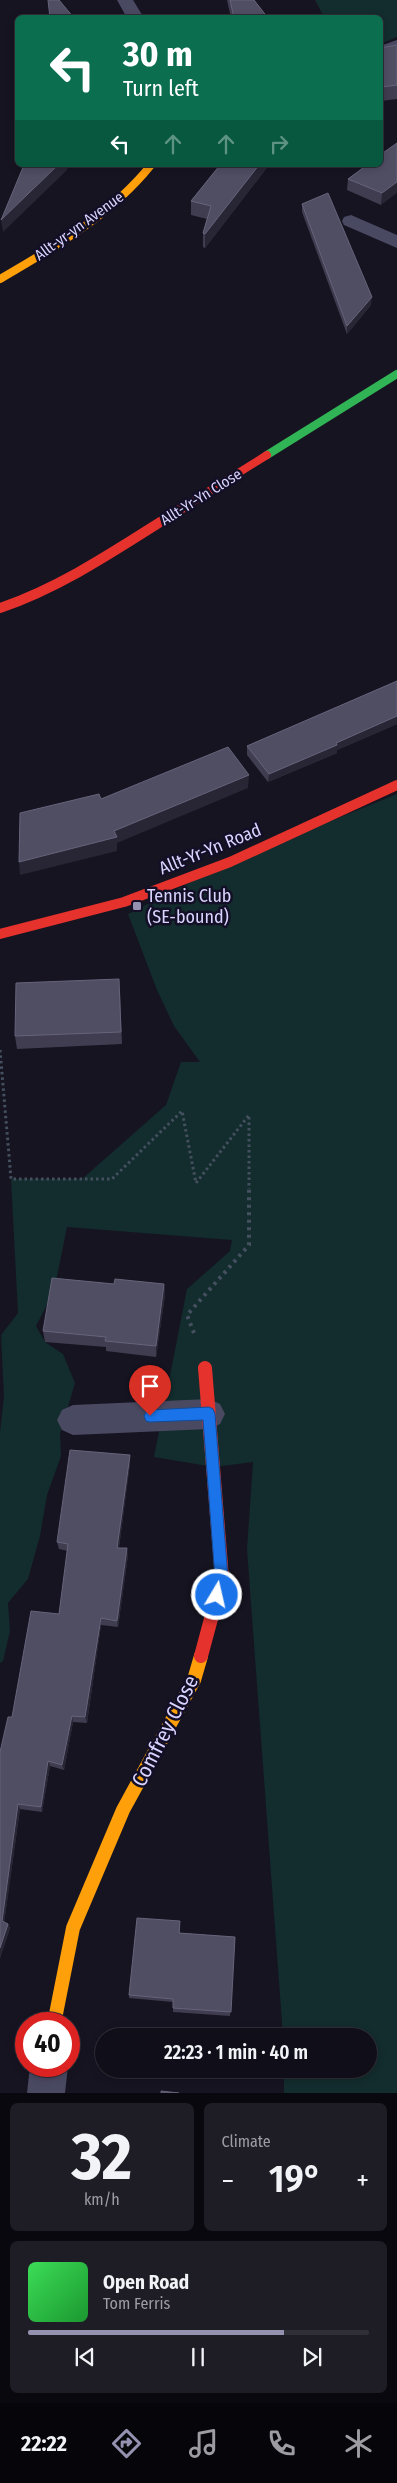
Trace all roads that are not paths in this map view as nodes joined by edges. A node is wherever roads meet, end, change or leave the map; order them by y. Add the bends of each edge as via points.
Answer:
1 (124, 0) edge
2 (134, 15) edge
3 (397, 44) edge
4 (383, 50) edge
5 (150, 167) edge
6 (351, 221) dead end
7 (397, 242) edge
8 (0, 278) edge
9 (397, 374) edge
10 (0, 608) edge
11 (397, 785) edge
12 (0, 934) edge
13 (205, 1368) road end
14 (209, 1414) junction
15 (72, 1420) dead end
16 (56, 2012) edge
17 (48, 2077) edge
18 (46, 2093) edge

1 - 2 street
3 - 4 lane
5 - 8 street, Allt-yr-yn Avenue via 144,177 94,219 42,256
6 - 7 street
9 - 10 street, Allt-Yr-Yn Close via 101,559 36,596
11 - 12 street, Allt-Yr-Yn Road via 230,862 124,902
13 - 14 street, Comfrey Close
14 - 15 street
14 - 16 street, Comfrey Close via 222,1578 194,1680 123,1810 73,1928
17 - 18 street

